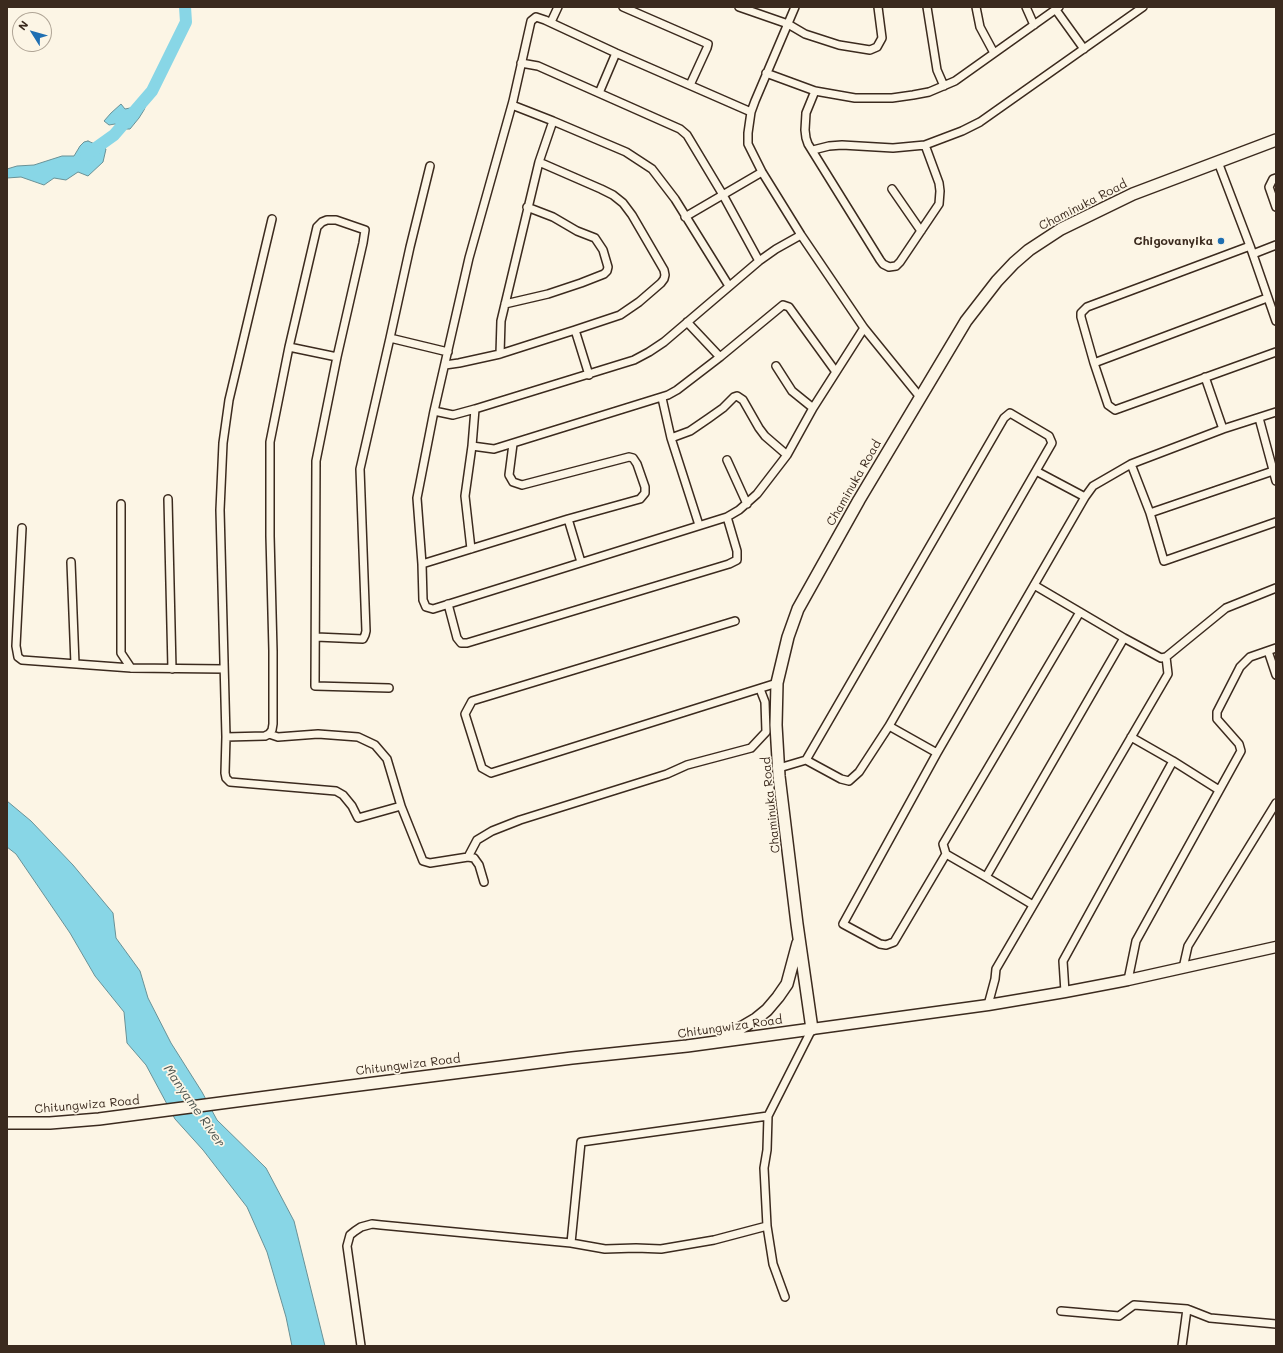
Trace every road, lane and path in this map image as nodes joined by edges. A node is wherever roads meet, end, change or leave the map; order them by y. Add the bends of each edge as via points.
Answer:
1 (558, 7) edge
2 (623, 7) edge
3 (739, 7) edge
4 (795, 7) edge
5 (878, 7) edge
6 (927, 7) edge
7 (976, 7) edge
8 (1026, 7) edge
9 (1143, 7) edge
10 (1058, 8) edge
11 (551, 22) junction
12 (788, 24) junction
13 (1034, 25) junction
14 (1084, 49) junction
15 (616, 53) junction
16 (994, 53) junction
17 (521, 63) junction
18 (766, 73) junction
19 (690, 85) junction
20 (944, 86) junction
21 (816, 91) junction
22 (599, 93) junction
23 (512, 105) junction
24 (751, 112) junction
25 (553, 121) junction
26 (1276, 140) edge
27 (925, 145) junction
28 (812, 150) junction
29 (539, 162) junction
30 (1218, 162) junction
31 (430, 166) dead end
32 (762, 172) junction
33 (1276, 178) edge
34 (892, 189) dead end
35 (723, 195) junction
36 (527, 207) junction
37 (1276, 207) edge
38 (685, 217) junction
39 (272, 219) dead end
40 (922, 231) junction
41 (801, 235) junction
42 (1276, 245) edge
43 (1250, 246) junction
44 (1253, 254) junction
45 (759, 261) junction
46 (730, 286) junction
47 (1267, 298) junction
48 (505, 304) junction
49 (1276, 321) edge
50 (687, 322) junction
51 (864, 328) junction
52 (575, 330) junction
53 (390, 338) junction
54 (290, 347) junction
55 (448, 352) junction
56 (1276, 352) edge
57 (500, 354) junction
58 (337, 357) junction
59 (720, 357) junction
60 (1094, 363) junction
61 (445, 365) junction
62 (776, 366) dead end
63 (836, 372) junction
64 (589, 375) junction
65 (1206, 377) junction
66 (920, 397) junction
67 (662, 398) junction
68 (813, 408) junction
69 (474, 410) junction
70 (434, 411) junction
71 (1276, 412) edge
72 (1259, 418) junction
73 (1223, 429) junction
74 (671, 438) junction
75 (513, 444) junction
76 (472, 446) junction
77 (788, 454) junction
78 (727, 460) dead end
79 (1131, 464) junction
80 (1036, 471) junction
81 (1273, 472) junction
82 (1276, 481) edge
83 (1085, 497) junction
84 (168, 499) dead end
85 (121, 504) dead end
86 (747, 504) junction
87 (1150, 513) junction
88 (727, 516) junction
89 (568, 519) junction
90 (1276, 522) edge
91 (699, 525) junction
92 (22, 528) dead end
93 (471, 549) junction
94 (71, 562) dead end
95 (581, 562) junction
96 (422, 564) junction
97 (1034, 585) junction
98 (1276, 588) edge
99 (448, 604) junction
100 (1080, 612) junction
101 (735, 620) dead end
102 (316, 637) junction
103 (1124, 638) junction
104 (1276, 648) edge
105 (1268, 651) junction
106 (1166, 657) junction
107 (75, 664) junction
108 (131, 668) junction
109 (224, 668) junction
110 (172, 669) junction
111 (1276, 676) edge
112 (777, 682) junction
113 (389, 688) dead end
114 (760, 688) junction
115 (889, 726) junction
116 (269, 734) junction
117 (226, 737) junction
118 (1131, 737) junction
119 (937, 753) junction
120 (806, 760) junction
121 (1173, 761) junction
122 (779, 768) junction
123 (1218, 790) junction
124 (1276, 803) edge
125 (401, 806) junction
126 (946, 854) junction
127 (468, 857) junction
128 (986, 877) junction
129 (484, 882) dead end
130 (1032, 905) junction
131 (800, 937) junction
132 (1276, 947) edge
133 (1183, 968) junction
134 (1128, 980) junction
135 (1065, 992) junction
136 (988, 1005) junction
137 (812, 1029) junction
138 (715, 1042) junction
139 (768, 1116) junction
140 (7, 1124) edge
141 (767, 1226) junction
142 (571, 1243) junction
143 (785, 1297) dead end
144 (1187, 1309) junction
145 (1061, 1311) dead end
146 (1276, 1324) edge
147 (361, 1346) edge
148 (1182, 1346) edge

1 - 11 street
2 - 19 street via 708,44
3 - 12 street
4 - 12 street
5 - 12 street via 882,38 880,44 873,49 839,46 805,34
6 - 20 street via 937,70
7 - 16 street via 980,27
8 - 13 street
9 - 14 street
10 - 13 street
10 - 14 street
11 - 15 street
11 - 17 street via 540,18 531,21
12 - 18 street
13 - 16 street
14 - 27 street via 980,122
15 - 19 street
15 - 22 street
16 - 20 street
17 - 22 street via 538,66
17 - 23 street
18 - 21 street
18 - 24 street
19 - 24 street
20 - 21 street via 921,94 892,98 854,98
21 - 28 street via 806,113 806,138
22 - 35 street via 687,134
23 - 25 street
23 - 55 street via 469,258
24 - 32 street via 748,144
25 - 29 street
25 - 38 street via 626,152 646,164 661,179
26 - 30 main road, Chaminuka Road
27 - 28 street via 893,148 842,145
27 - 40 street via 939,183 940,198
28 - 40 street via 883,264 889,267 896,266
29 - 36 street
29 - 52 street via 613,195 632,215 664,270 665,275 661,283 620,315
30 - 43 street
30 - 66 main road, Chaminuka Road via 1133,194 1061,229 1029,250 997,281 970,315
31 - 53 street
32 - 35 street
32 - 41 street
33 - 37 street via 1269,187
34 - 40 street
35 - 38 street
35 - 45 street
36 - 48 street
36 - 48 street via 595,238 603,250 608,267 604,274 581,283
38 - 46 street
39 - 109 street via 230,400 223,443 220,510
41 - 45 street
41 - 51 street
42 - 44 street
43 - 44 street
43 - 60 street via 1087,307 1080,317
44 - 47 street
45 - 46 street
46 - 50 street
47 - 49 street
47 - 60 street
48 - 57 street via 501,321
50 - 59 street
50 - 64 street via 649,352 634,360
51 - 63 street
51 - 66 street
52 - 57 street
52 - 64 street
53 - 55 street
53 - 102 street via 360,469 366,631 363,638
54 - 58 street
54 - 58 street via 317,227 327,220 336,220 365,230
54 - 116 street via 270,442 273,724
55 - 61 street
56 - 65 street
57 - 61 street
58 - 102 street via 316,461
59 - 63 street via 785,305
59 - 67 street via 677,390
60 - 65 street via 1108,405 1115,410
61 - 70 street
62 - 68 street via 792,391
63 - 68 street
64 - 69 street
65 - 73 street
66 - 112 main road, Chaminuka Road via 798,609 788,636
67 - 74 street
67 - 75 street
68 - 77 street
69 - 70 street via 453,415
69 - 76 street
70 - 96 street via 417,498
71 - 72 street
72 - 73 street
72 - 81 street
73 - 79 street
74 - 77 street via 690,431 737,396 743,400 765,436
74 - 91 street
75 - 76 street via 494,450
75 - 89 street via 509,476 513,482 522,485 622,458 633,458 646,491 643,497
76 - 93 street via 465,496
77 - 86 street
78 - 86 street
79 - 83 street via 1093,486
79 - 87 street
80 - 83 street
80 - 115 street
80 - 120 street via 1052,443 1049,436 1010,414 1004,418 991,439
81 - 82 street
81 - 87 street
83 - 97 street
84 - 110 street
85 - 108 street via 121,653
86 - 88 street
87 - 90 street via 1164,560
88 - 91 street
88 - 99 street via 737,551 737,560 729,564 467,643 461,643 457,638
89 - 93 street
89 - 95 street
91 - 95 street
92 - 107 street via 16,646 18,657 22,660
93 - 96 street
94 - 107 street
95 - 99 street
96 - 99 street via 422,600 426,607 433,609
97 - 100 street
97 - 119 street
98 - 106 street via 1226,608
100 - 103 street
100 - 126 street via 943,844
101 - 114 street via 472,701 465,714 482,768 491,774
102 - 113 street via 315,686
103 - 106 street via 1161,658
103 - 128 street
104 - 105 street
105 - 111 street
105 - 123 street via 1250,657 1240,667 1216,714 1218,721 1241,748
106 - 118 street via 1168,674
107 - 108 street
108 - 110 street
109 - 110 street
109 - 117 street
112 - 114 street
112 - 122 main road, Chaminuka Road
114 - 127 street via 765,702 766,732 751,748 687,765 668,774 520,820 477,840
115 - 119 street
115 - 120 street via 859,772 849,780 841,779
116 - 117 street
116 - 125 street via 278,737 318,734 358,737 375,745 387,759
117 - 125 street via 225,773 230,782 336,792 343,795 358,818
118 - 121 street
118 - 130 street
119 - 126 street via 842,924 880,944 894,942
120 - 122 street
121 - 123 street
121 - 135 street via 1063,961
122 - 131 main road, Chaminuka Road
123 - 134 street via 1136,941
124 - 133 street via 1188,946
125 - 127 street via 423,861 430,863
126 - 128 street
127 - 129 street via 474,858 479,865
128 - 130 street
130 - 136 street via 996,969
131 - 137 main road, Chaminuka Road
131 - 138 main road via 786,984 778,997 756,1019
132 - 133 main road
133 - 134 main road
134 - 135 main road
135 - 136 main road
136 - 137 main road
137 - 138 main road, Chitungwiza Road
137 - 139 street
138 - 140 main road, Chitungwiza Road via 92,1120
139 - 141 street via 764,1168
139 - 142 street via 581,1142
141 - 142 street via 714,1240 661,1249 605,1249
141 - 143 street via 774,1264
142 - 147 street via 372,1224 355,1231 350,1236 347,1246
144 - 145 street via 1134,1305 1119,1316
144 - 146 street via 1210,1318
144 - 148 street

